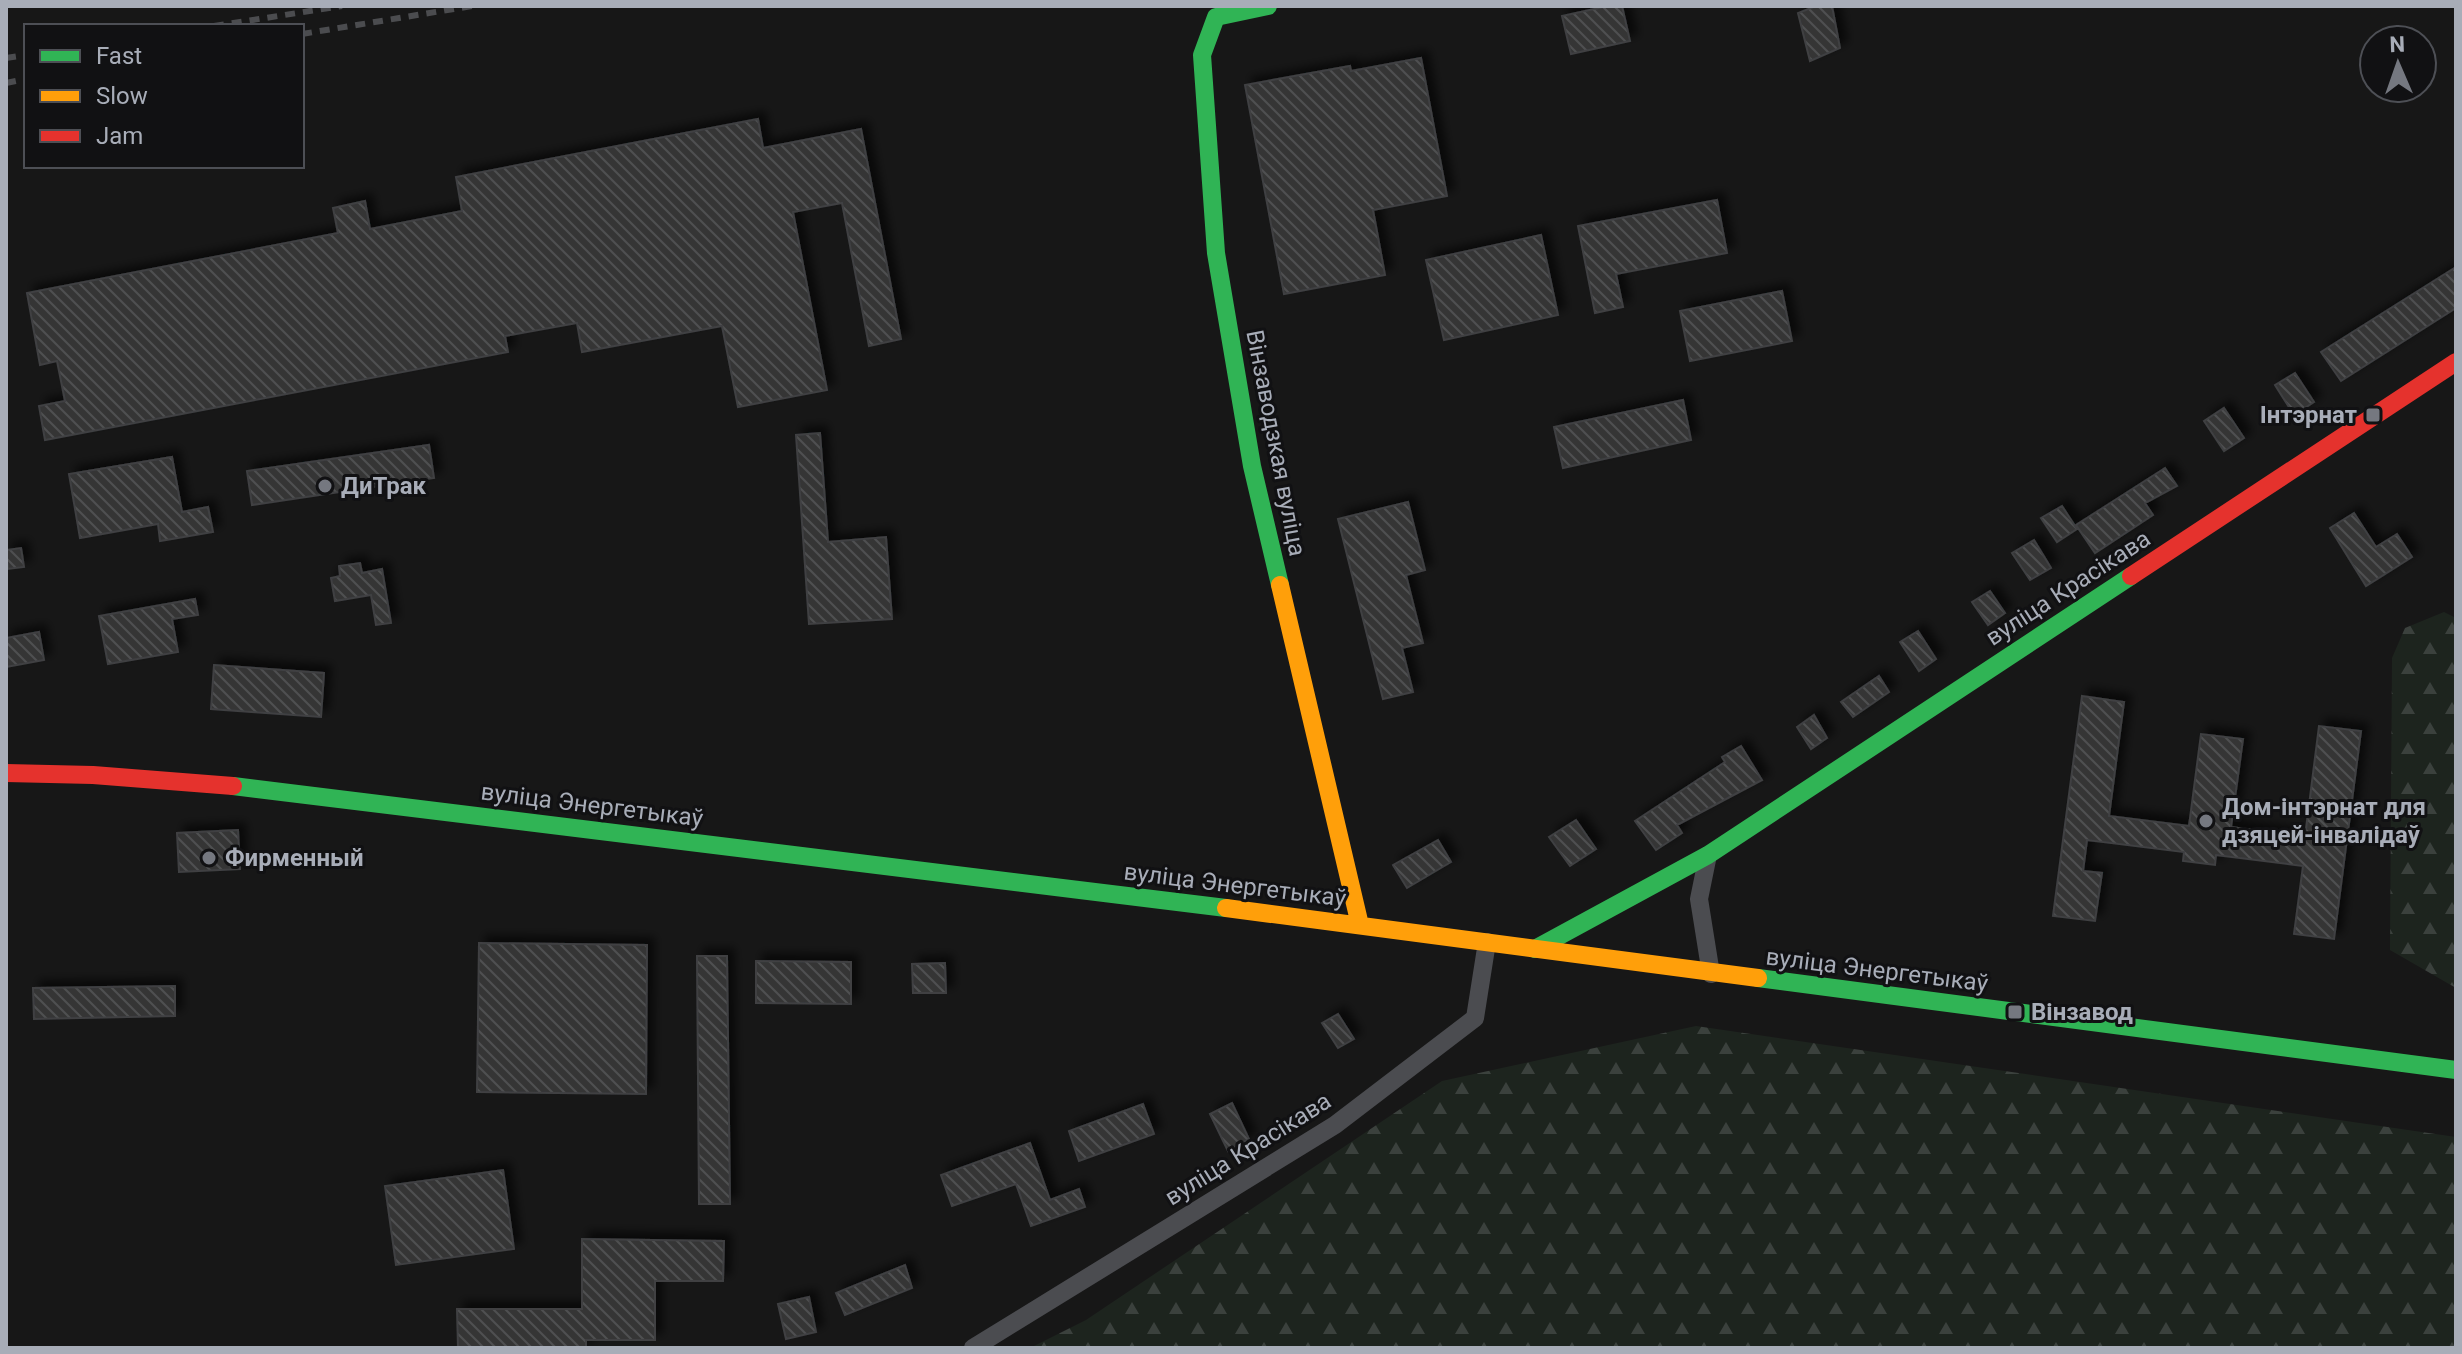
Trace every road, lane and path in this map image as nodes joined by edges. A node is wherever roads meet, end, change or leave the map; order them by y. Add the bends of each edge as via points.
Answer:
1 (1268, 6) edge
2 (2456, 362) edge
3 (6, 773) edge
4 (1708, 855) junction
5 (1360, 925) junction
6 (1487, 942) junction
7 (1535, 949) junction
8 (1711, 974) junction
9 (2456, 1070) edge
10 (973, 1348) edge

1 - 5 main road, Вінзаводзкая вуліца via 1216,17 1202,55 1216,253 1252,466
2 - 4 main road, вуліца Красікава
3 - 5 main road, вуліца Энергетыкаў via 185,779
4 - 7 main road, вуліца Красікава
4 - 8 street via 1699,899
5 - 6 main road, вуліца Энергетыкаў
6 - 7 main road, вуліца Энергетыкаў
6 - 10 street, вуліца Красікава via 1475,1018 1335,1125
7 - 8 main road, вуліца Энергетыкаў
8 - 9 main road, вуліца Энергетыкаў

